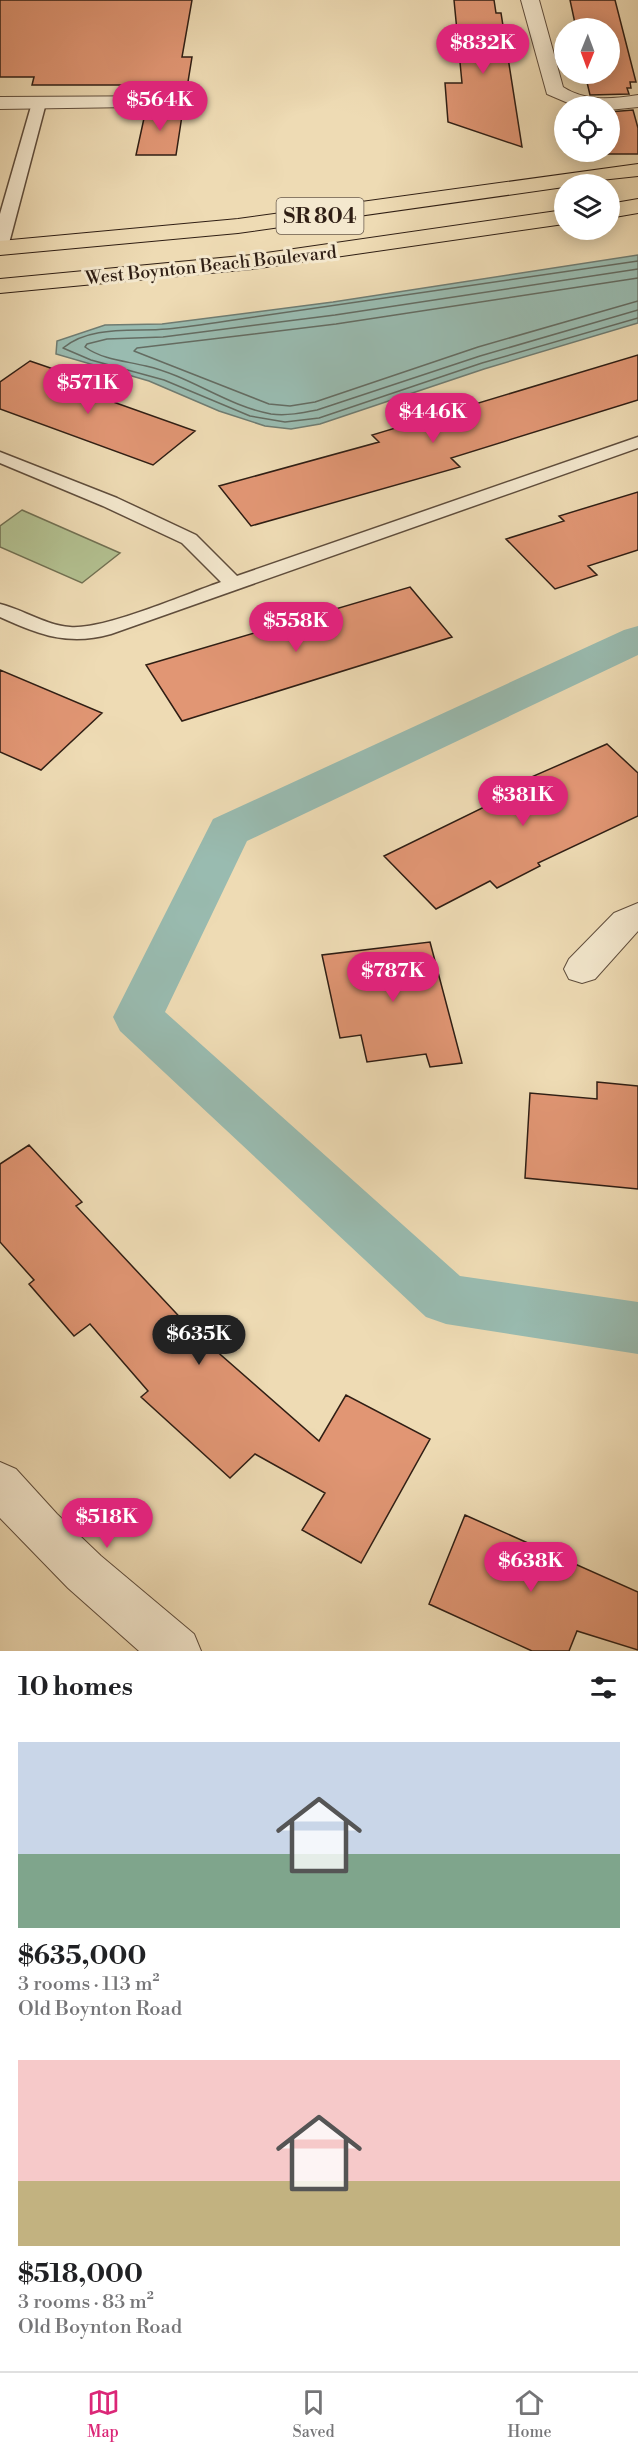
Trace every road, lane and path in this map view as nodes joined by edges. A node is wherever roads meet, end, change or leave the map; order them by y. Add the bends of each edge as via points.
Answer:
1 (530, 0) edge
2 (638, 101) edge
3 (194, 102) dead end
4 (39, 103) junction
5 (0, 104) edge
6 (638, 170) edge
7 (638, 206) edge
8 (620, 209) edge
9 (3, 218) edge
10 (554, 219) edge
11 (0, 248) edge
12 (0, 286) edge
13 (638, 442) edge
14 (0, 456) edge
15 (233, 583) junction
16 (0, 610) edge
17 (638, 916) edge
18 (582, 969) dead end
19 (0, 1484) edge
20 (177, 1651) edge

1 - 2 street via 554,90 564,97 597,105
3 - 4 street
4 - 5 street
4 - 9 lane
6 - 11 main road, West Boynton Beach Boulevard / SR 804 via 238,226
7 - 8 main road
9 - 11 lane
10 - 12 main road, West Boynton Beach Boulevard / SR 804 via 252,262
13 - 15 lane
14 - 15 lane via 189,539
15 - 16 lane via 104,630 72,634 41,628
17 - 18 street via 626,922
19 - 20 street via 24,1513 110,1596

